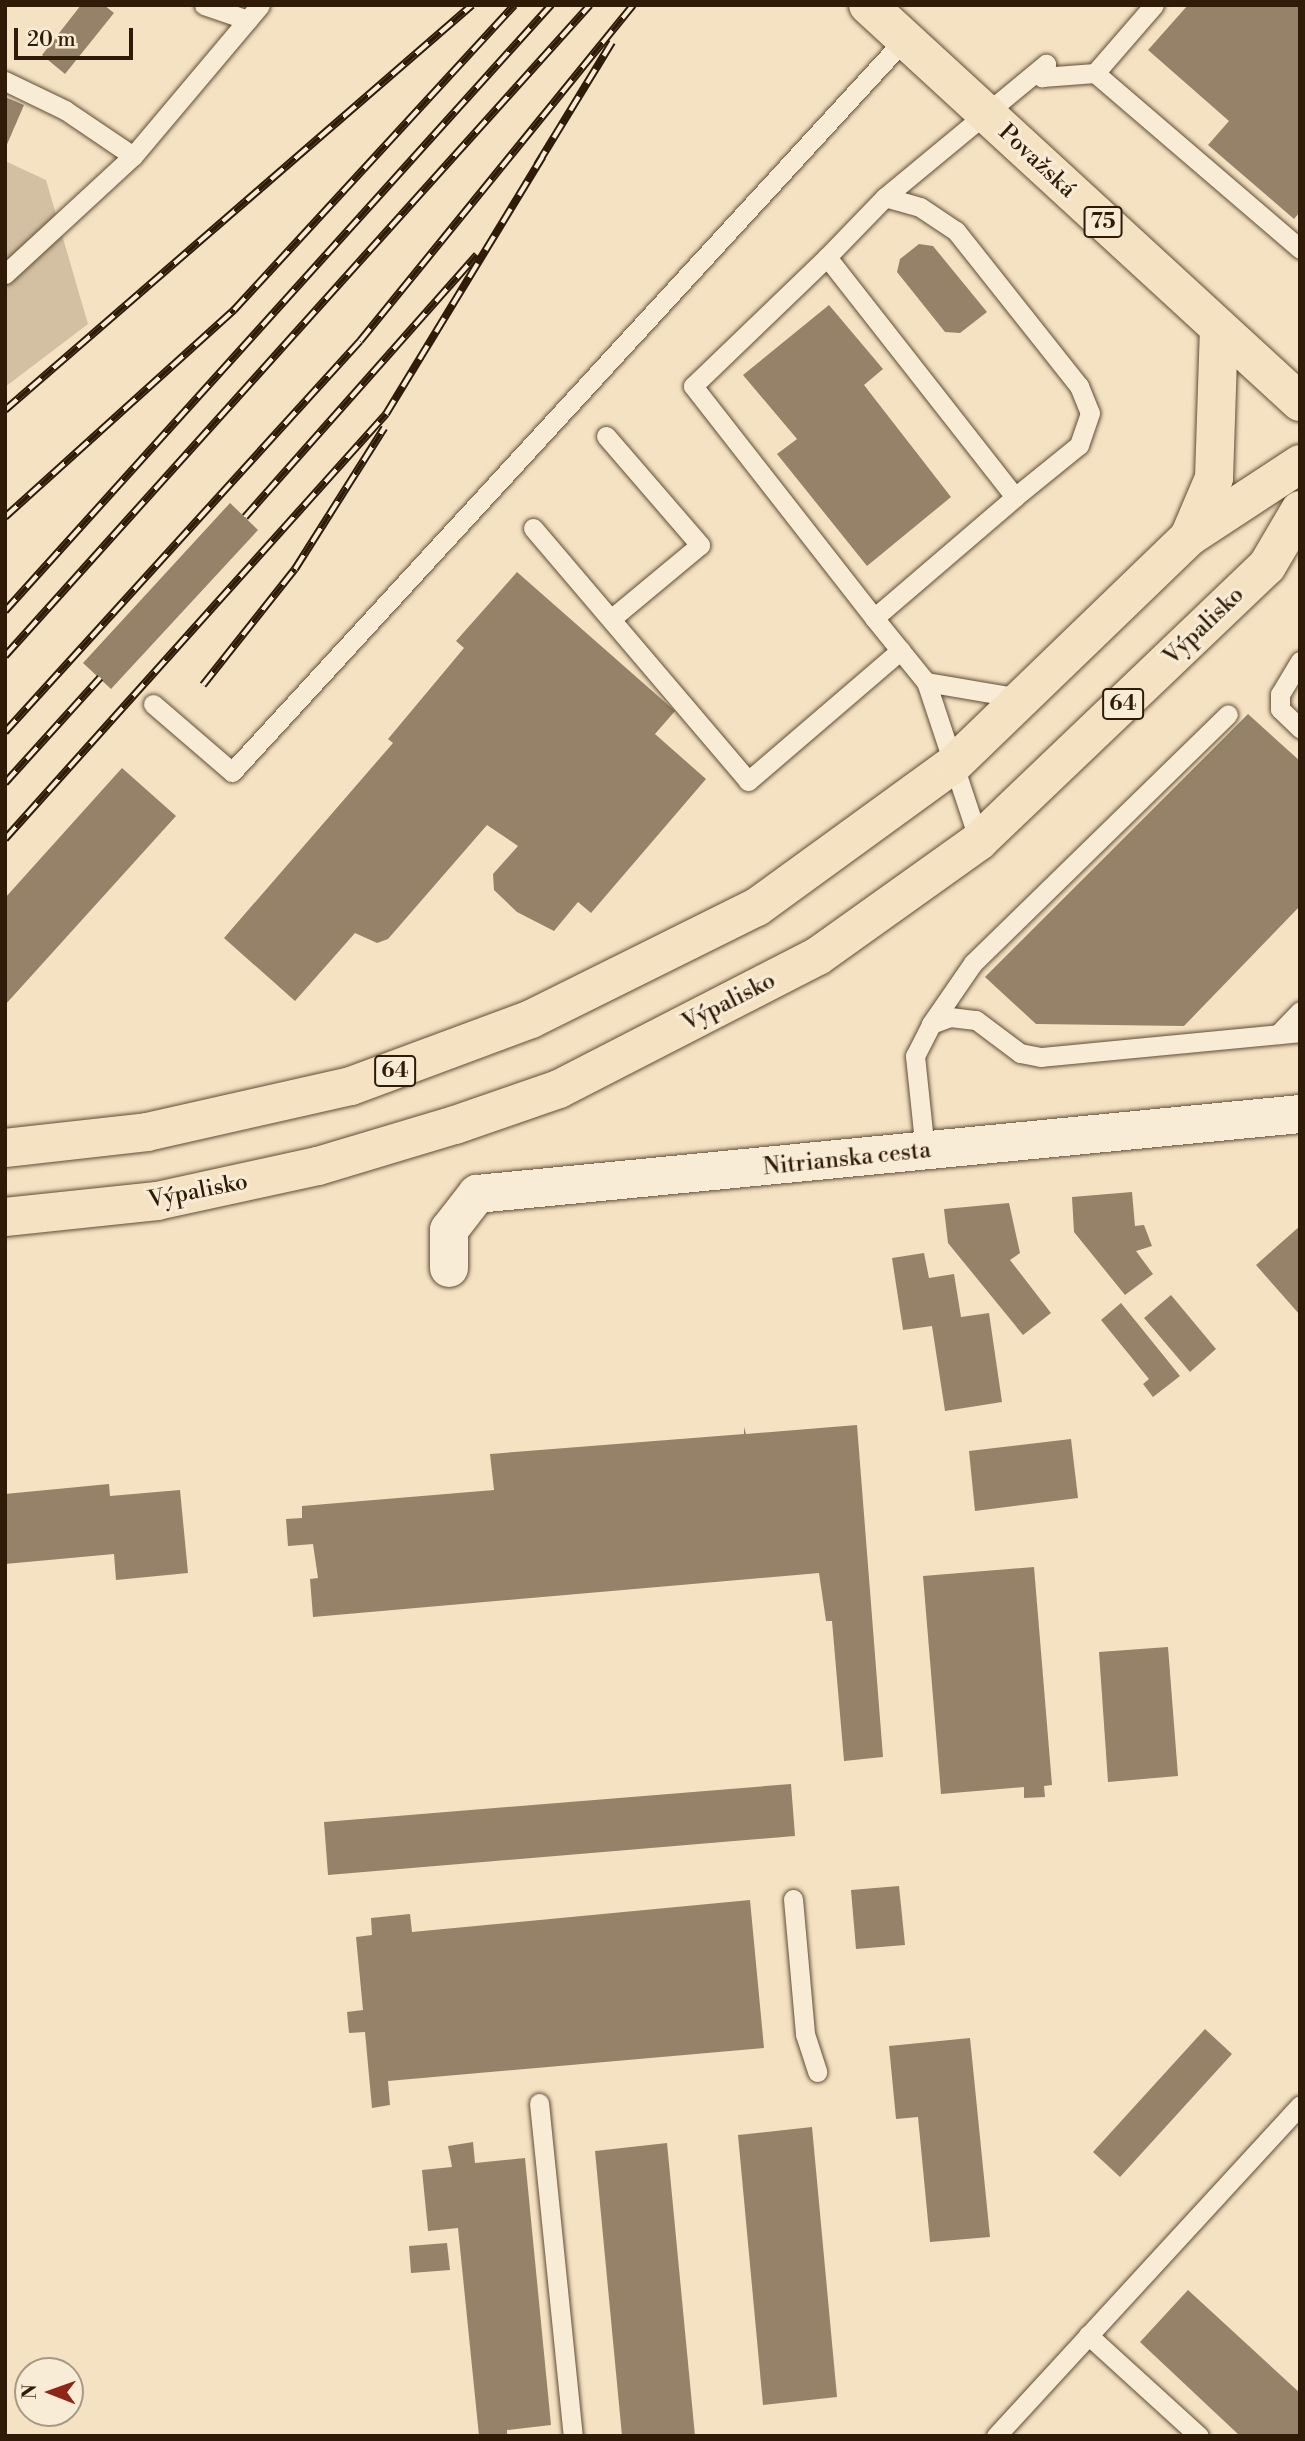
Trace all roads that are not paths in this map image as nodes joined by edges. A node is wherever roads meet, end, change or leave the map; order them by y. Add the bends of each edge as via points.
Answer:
1 (204, 5) edge
2 (868, 5) edge
3 (1154, 5) edge
4 (254, 13) edge
5 (903, 41) junction
6 (1095, 73) junction
7 (5, 81) edge
8 (986, 114) junction
9 (133, 156) junction
10 (885, 197) junction
11 (1300, 249) edge
12 (827, 257) junction
13 (5, 274) edge
14 (1219, 331) junction
15 (1300, 402) edge
16 (606, 436) dead end
17 (1300, 464) edge
18 (1015, 497) junction
19 (1300, 510) edge
20 (533, 528) dead end
21 (1189, 537) junction
22 (1283, 564) edge
23 (612, 618) junction
24 (874, 618) junction
25 (901, 650) junction
26 (1300, 661) edge
27 (926, 682) junction
28 (1025, 699) junction
29 (153, 704) dead end
30 (1228, 714) dead end
31 (1300, 728) edge
32 (954, 764) junction
33 (979, 841) junction
34 (1300, 1011) edge
35 (931, 1024) junction
36 (1300, 1032) edge
37 (1278, 1034) junction
38 (1300, 1114) edge
39 (5, 1148) edge
40 (925, 1151) junction
41 (5, 1217) edge
42 (449, 1268) dead end
43 (793, 1899) dead end
44 (817, 2073) dead end
45 (540, 2103) dead end
46 (1300, 2105) edge
47 (1088, 2335) junction
48 (573, 2436) edge
49 (996, 2436) edge
50 (1199, 2436) edge

1 - 4 lane
2 - 5 main road, Považská / 75
3 - 6 lane
4 - 9 lane
5 - 8 main road, Považská / 75
5 - 29 lane via 232,772
6 - 8 lane via 1042,77 1046,64
6 - 11 lane
7 - 9 lane via 65,110
8 - 10 lane
8 - 14 main road, Považská / 75
9 - 13 lane
10 - 12 lane
10 - 18 lane via 920,207 956,231 1079,386 1090,413 1079,445
12 - 18 lane
12 - 24 lane via 693,386
14 - 15 main road, Považská / 75
14 - 21 main road, 64 via 1214,478
16 - 23 lane via 700,545
17 - 21 main road, 64
18 - 24 lane
19 - 22 main road, Výpalisko / 64
20 - 23 lane
21 - 28 main road, 64
22 - 33 main road, Výpalisko / 64
23 - 25 lane via 748,781
24 - 25 lane
25 - 27 lane
26 - 31 lane via 1280,701
27 - 28 lane
27 - 32 lane
28 - 32 main road, 64
30 - 35 lane via 973,963
32 - 33 lane
32 - 39 main road, 64 via 757,907 531,1019 429,1059 282,1104 147,1132
33 - 41 main road, Výpalisko / 64 via 818,956 559,1089 318,1166 157,1201
34 - 37 lane
35 - 37 lane via 950,1017 976,1020 1020,1053 1041,1057
35 - 40 lane via 915,1056
36 - 37 lane
38 - 40 street, Nitrianska cesta
40 - 42 street, Nitrianska cesta via 477,1194 449,1230
43 - 44 lane via 806,2034
45 - 48 lane
46 - 47 lane
47 - 49 lane
47 - 50 lane

